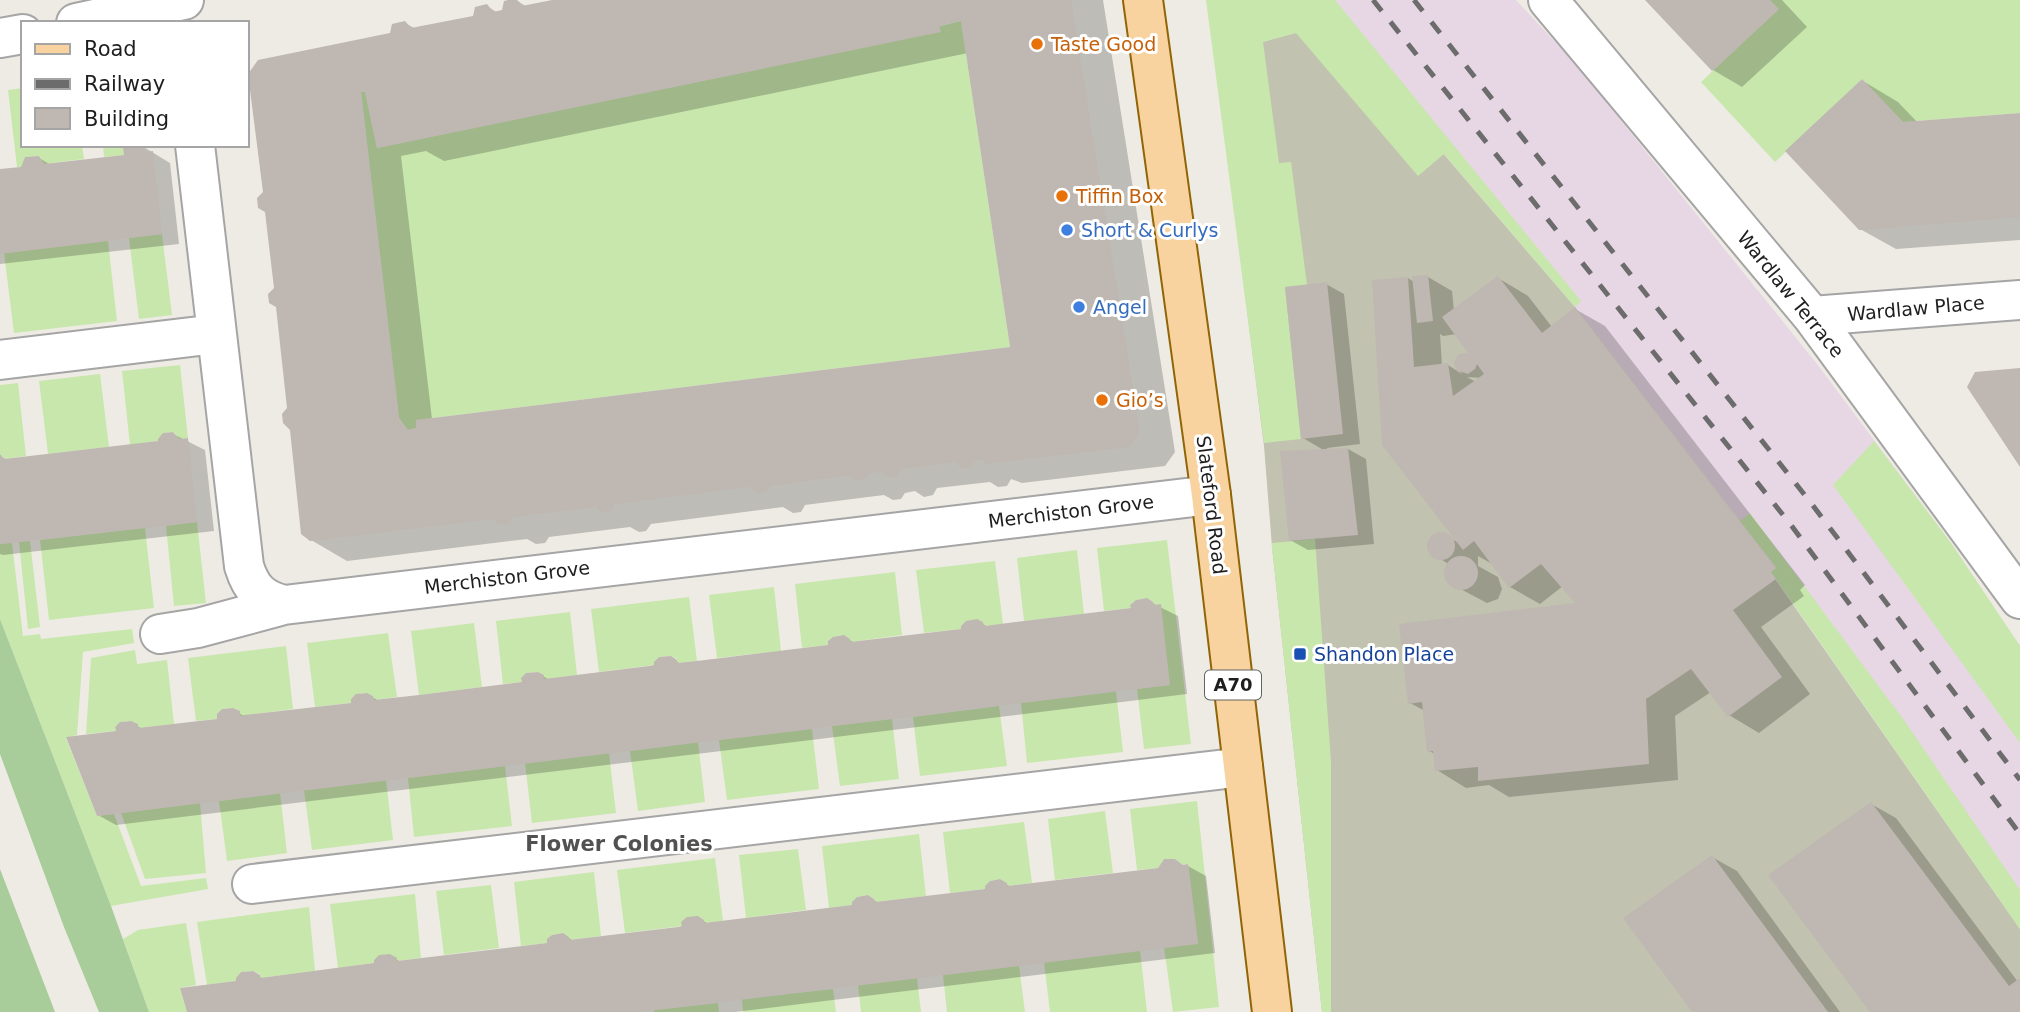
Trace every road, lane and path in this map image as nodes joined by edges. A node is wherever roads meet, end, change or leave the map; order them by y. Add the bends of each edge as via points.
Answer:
1 (1143, 0) edge
2 (1548, 0) edge
3 (167, 6) edge
4 (87, 21) edge
5 (21, 34) edge
6 (0, 38) edge
7 (195, 147) edge
8 (2020, 300) edge
9 (1812, 316) junction
10 (216, 334) junction
11 (0, 360) edge
12 (1212, 495) junction
13 (2020, 599) edge
14 (284, 605) junction
15 (160, 634) dead end
16 (1243, 767) junction
17 (253, 884) dead end
18 (1272, 1012) edge

1 - 12 main road, Slateford Road / A70
2 - 9 street, Wardlaw Terrace
3 - 4 street
5 - 6 street
7 - 10 street
8 - 9 street, Wardlaw Place
9 - 13 street, Wardlaw Terrace
10 - 11 street
10 - 14 street via 244,566 257,593
12 - 14 street, Merchiston Grove
12 - 16 main road, Slateford Road / A70
14 - 15 street, Merchiston Grove
16 - 17 street
16 - 18 main road, Slateford Road / A70

